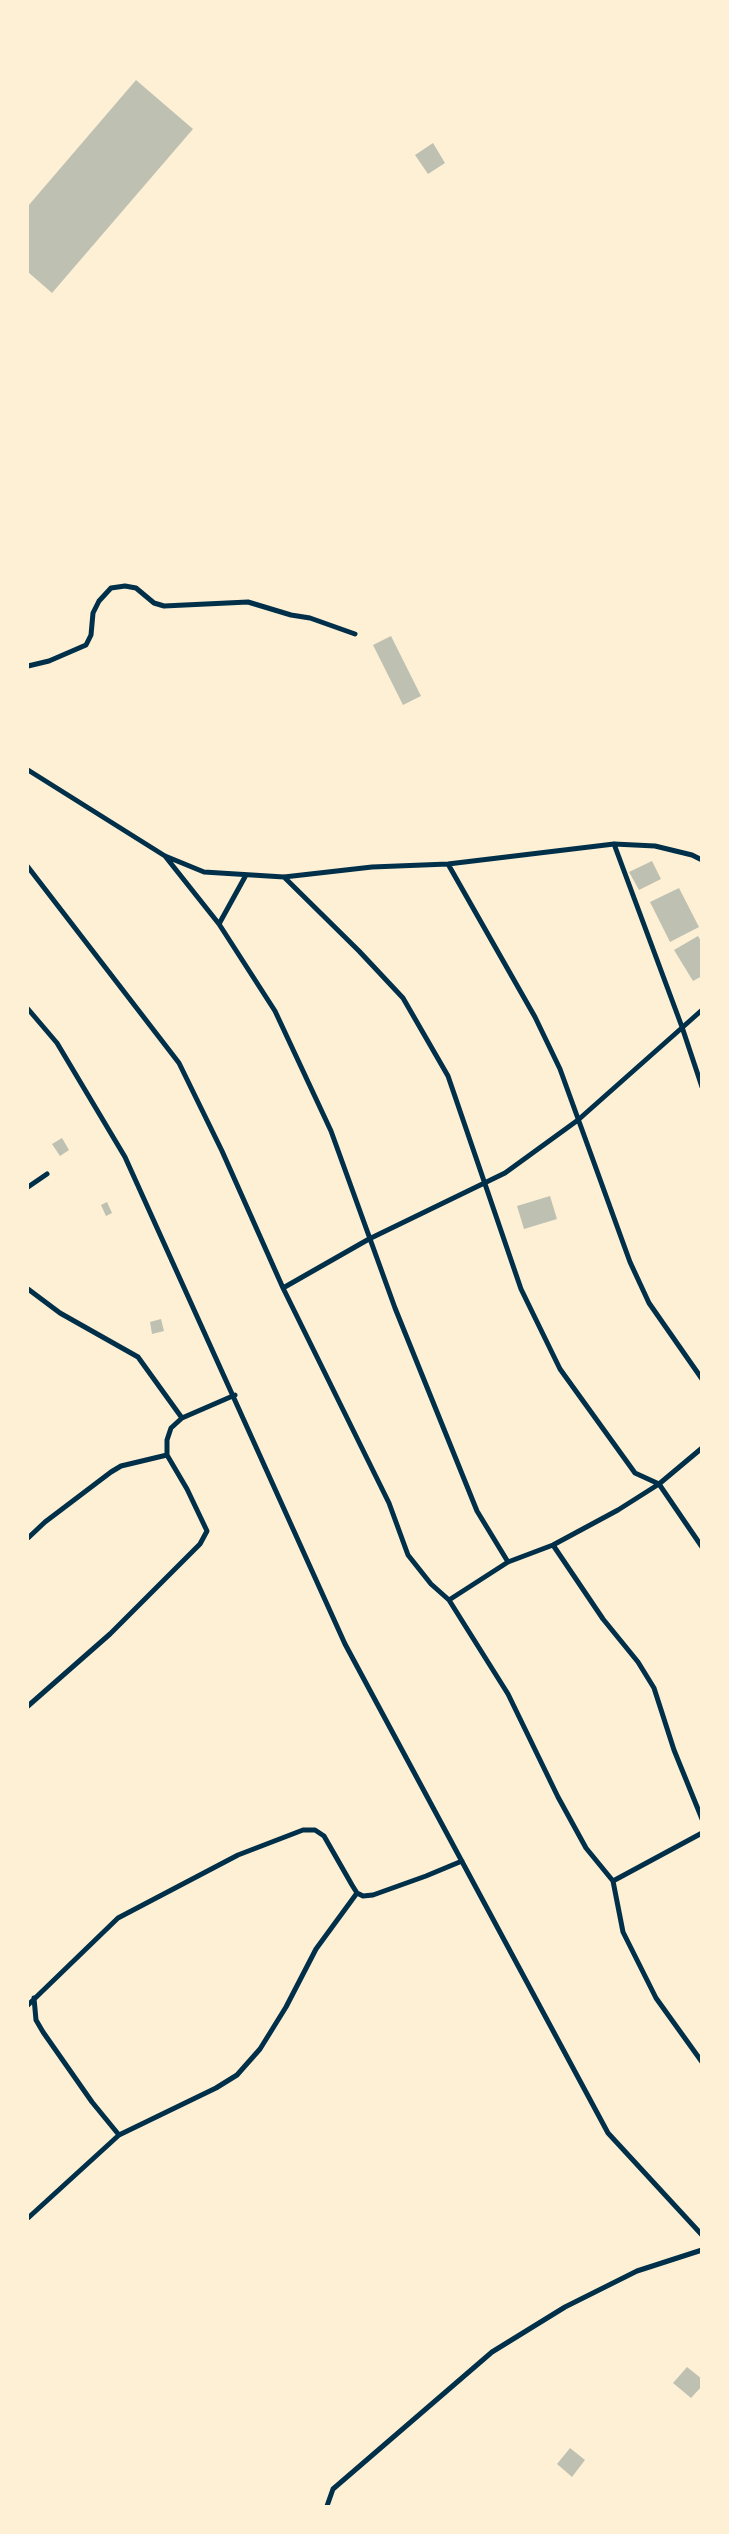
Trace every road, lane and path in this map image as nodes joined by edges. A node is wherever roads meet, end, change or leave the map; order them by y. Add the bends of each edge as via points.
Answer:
1 (355, 634) dead end
2 (28, 666) edge
3 (28, 770) edge
4 (614, 844) junction
5 (165, 856) junction
6 (702, 860) edge
7 (448, 864) junction
8 (28, 867) edge
9 (246, 875) junction
10 (284, 877) junction
11 (219, 924) junction
12 (28, 1009) edge
13 (702, 1010) edge
14 (682, 1027) junction
15 (702, 1087) edge
16 (578, 1120) junction
17 (47, 1174) dead end
18 (484, 1186) junction
19 (28, 1187) edge
20 (369, 1239) junction
21 (283, 1288) junction
22 (28, 1289) edge
23 (702, 1379) edge
24 (235, 1395) junction
25 (182, 1418) junction
26 (702, 1448) edge
27 (167, 1455) junction
28 (659, 1484) junction
29 (28, 1538) edge
30 (553, 1545) junction
31 (702, 1547) edge
32 (508, 1562) junction
33 (449, 1600) junction
34 (28, 1706) edge
35 (702, 1818) edge
36 (702, 1833) edge
37 (462, 1861) junction
38 (613, 1881) junction
39 (357, 1893) junction
40 (34, 1998) junction
41 (28, 2005) edge
42 (702, 2062) edge
43 (119, 2134) junction
44 (28, 2218) edge
45 (702, 2235) edge
46 (702, 2250) edge
47 (327, 2506) edge

1 - 2 street via 248,602 164,606 154,603 136,588 125,586 111,588 99,601 86,645 56,659
3 - 5 street
4 - 6 street via 655,846
4 - 7 street
4 - 14 street
5 - 9 street via 204,872
5 - 11 street
7 - 10 street via 372,867
7 - 16 street via 534,1017 560,1069
8 - 21 street via 179,1063
9 - 10 street
9 - 11 street
10 - 18 street via 403,998 448,1076
11 - 20 street via 275,1011 331,1131
12 - 24 street via 57,1042 125,1157
13 - 14 street
14 - 15 street
14 - 16 street
16 - 18 street
16 - 23 street via 630,1262 649,1303
17 - 19 street
18 - 20 street
18 - 28 street via 521,1290 560,1369 636,1473
20 - 21 street
20 - 32 street via 430,1400 477,1511
21 - 33 street via 389,1502 408,1555 431,1584
22 - 25 street via 60,1313 138,1357
24 - 25 street
24 - 37 street via 345,1644
25 - 27 street via 171,1428
26 - 28 street
27 - 29 street via 121,1466
27 - 34 street via 207,1532 200,1544 110,1634
28 - 30 street
28 - 31 street
30 - 32 street
30 - 35 street via 654,1688 674,1750
32 - 33 street
33 - 38 street via 508,1694 586,1848
36 - 38 street
37 - 39 street via 373,1895
37 - 45 street via 608,2133
38 - 42 street via 623,1932 656,1998
39 - 40 street via 324,1836 315,1830 303,1830 238,1855 118,1918
39 - 43 street via 316,1949 286,2008 260,2049 238,2075
40 - 41 street
40 - 43 street via 36,2020 43,2032 92,2102
43 - 44 street
46 - 47 street via 637,2271 565,2307 492,2352 334,2489

